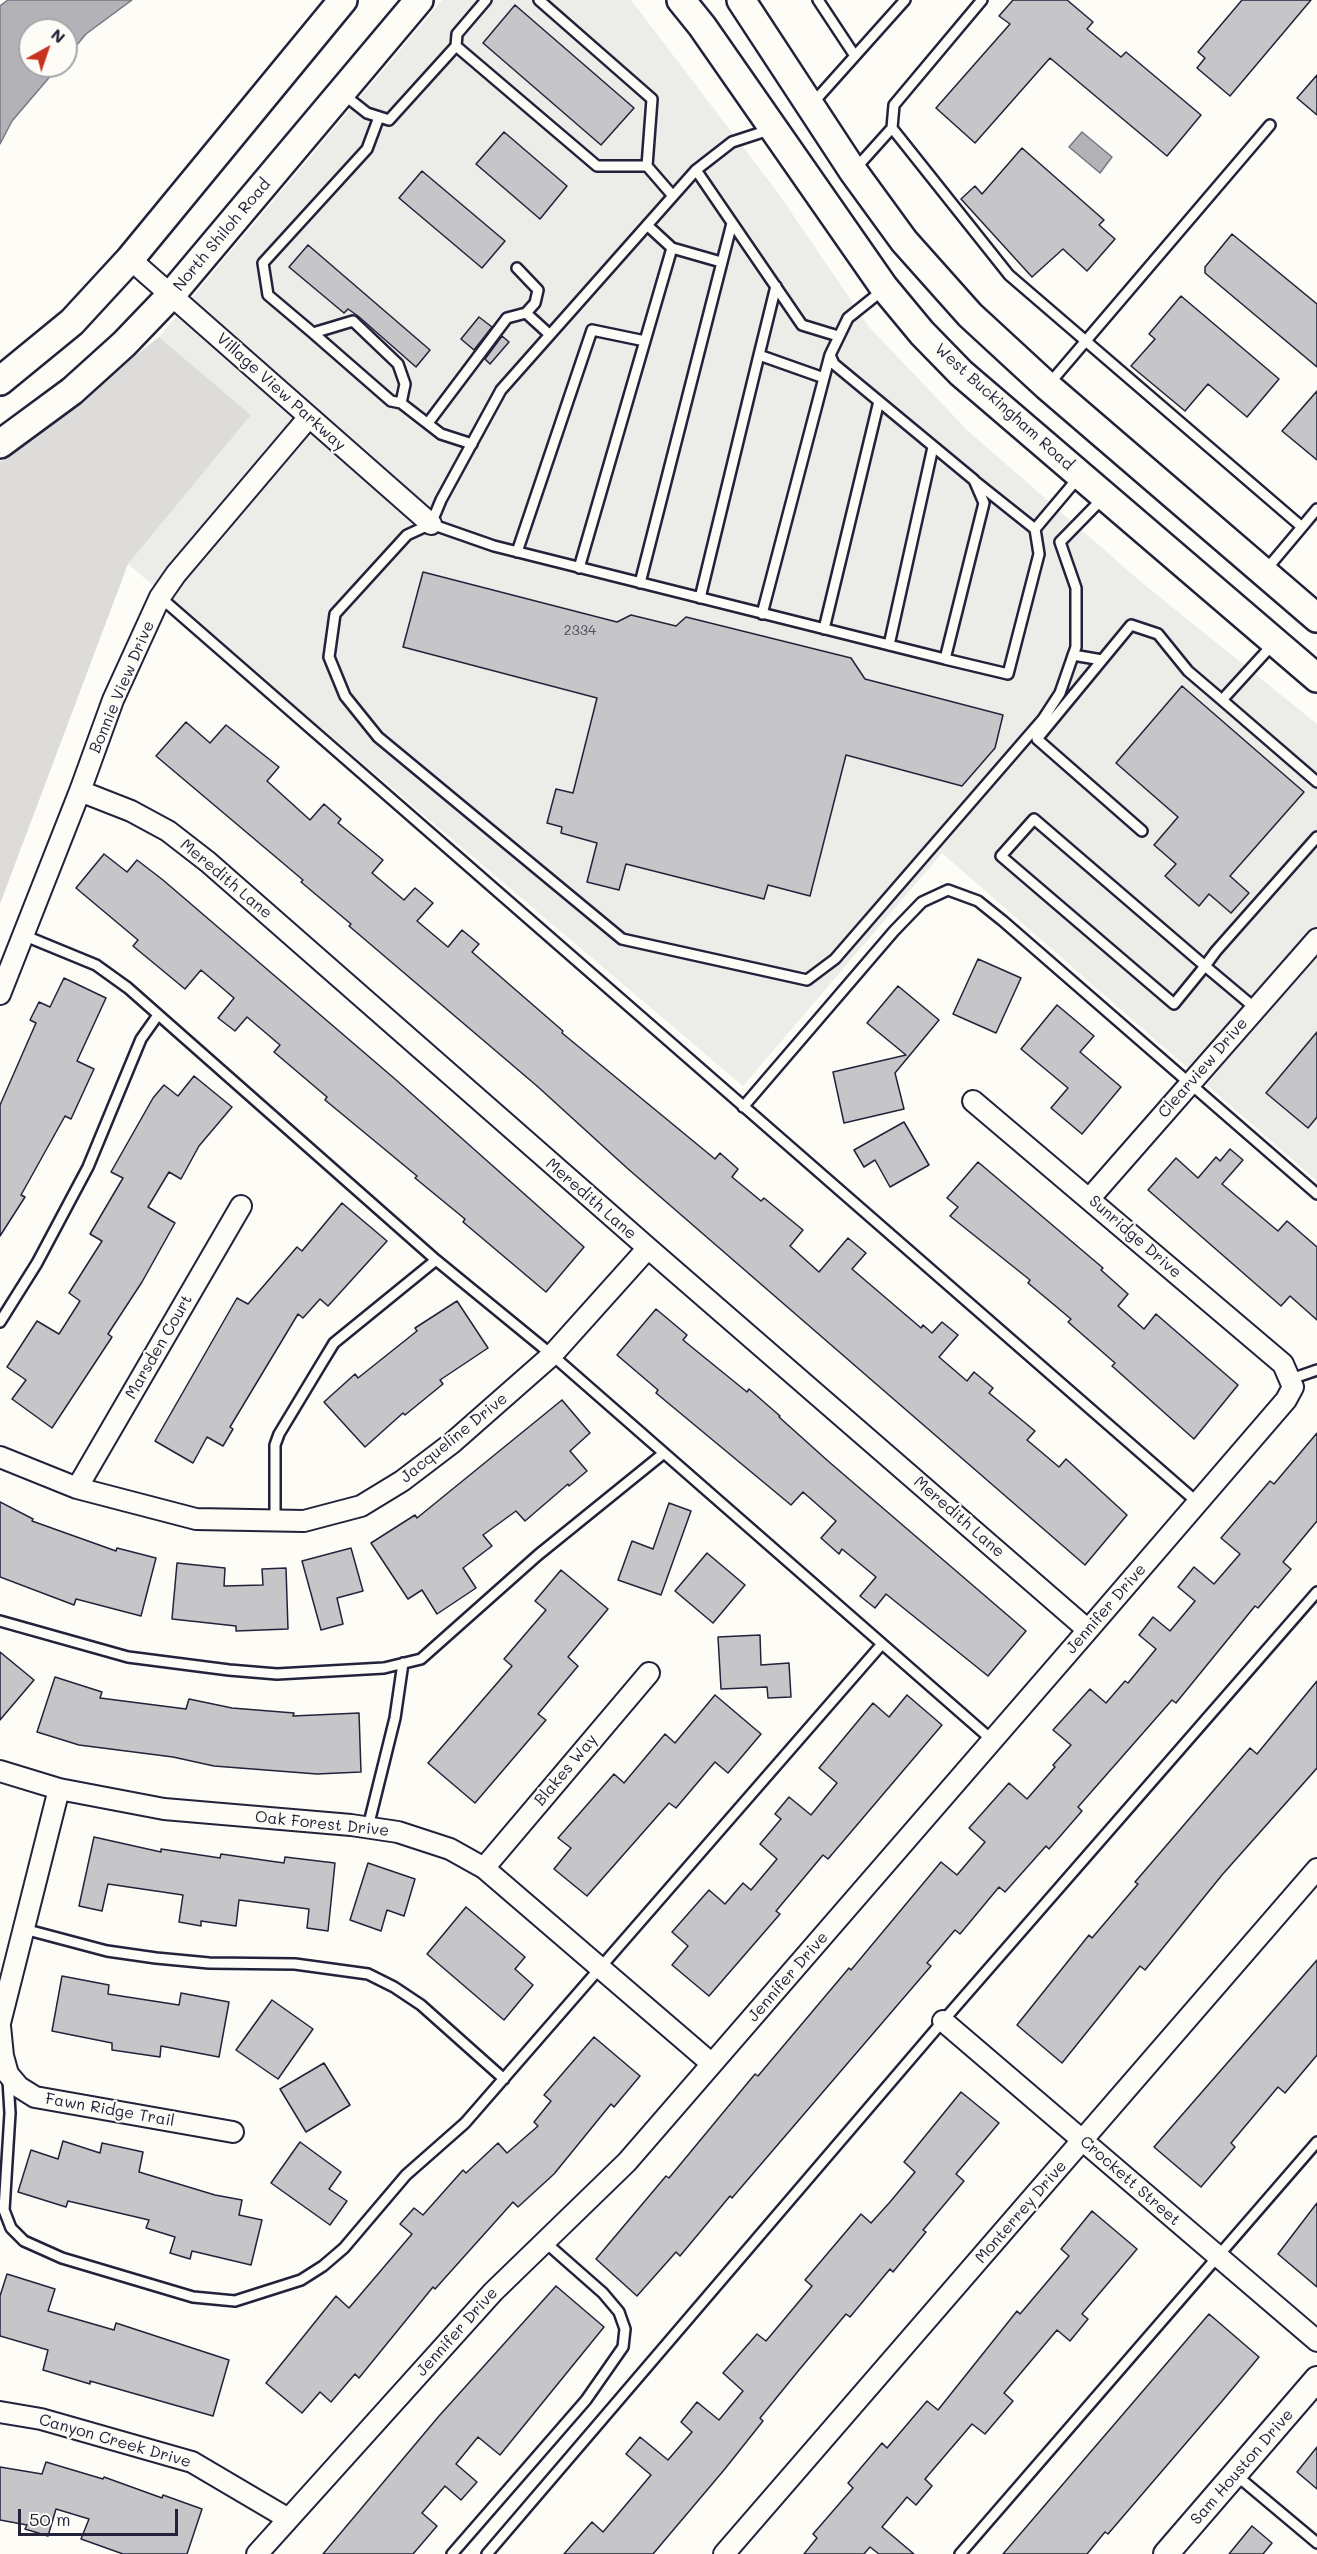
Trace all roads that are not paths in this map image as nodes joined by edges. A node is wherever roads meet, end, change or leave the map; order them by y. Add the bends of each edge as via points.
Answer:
1 (343, 0) edge
2 (419, 0) edge
3 (486, 0) edge
4 (539, 0) edge
5 (681, 0) edge
6 (741, 0) edge
7 (818, 0) edge
8 (905, 0) edge
9 (982, 0) edge
10 (456, 46) junction
11 (855, 56) junction
12 (342, 92) junction
13 (811, 106) junction
14 (379, 117) junction
15 (1269, 125) dead end
16 (892, 128) junction
17 (772, 129) junction
18 (646, 166) junction
19 (696, 170) junction
20 (853, 171) junction
21 (673, 196) junction
22 (732, 223) junction
23 (647, 225) junction
24 (672, 248) junction
25 (130, 259) junction
26 (721, 262) junction
27 (518, 268) dead end
28 (776, 286) junction
29 (885, 289) junction
30 (171, 295) junction
31 (526, 313) junction
32 (314, 333) junction
33 (549, 334) junction
34 (838, 336) junction
35 (645, 341) junction
36 (1085, 343) junction
37 (759, 355) junction
38 (830, 355) junction
39 (824, 378) junction
40 (0, 381) edge
41 (1047, 386) junction
42 (879, 401) junction
43 (401, 403) junction
44 (309, 417) junction
45 (428, 423) junction
46 (9, 438) edge
47 (472, 444) junction
48 (933, 447) junction
49 (1135, 462) junction
50 (1081, 476) junction
51 (974, 480) junction
52 (1105, 496) junction
53 (1317, 509) edge
54 (431, 525) junction
55 (1302, 527) junction
56 (1035, 529) junction
57 (517, 552) junction
58 (579, 568) junction
59 (1263, 573) junction
60 (640, 583) junction
61 (160, 597) junction
62 (700, 598) junction
63 (762, 614) junction
64 (1317, 618) edge
65 (824, 629) junction
66 (1275, 641) junction
67 (889, 645) junction
68 (1073, 655) junction
69 (945, 659) junction
70 (1102, 660) junction
71 (1317, 678) edge
72 (1222, 700) junction
73 (1317, 782) edge
74 (80, 791) junction
75 (1142, 831) dead end
76 (1317, 837) edge
77 (23, 935) junction
78 (1317, 939) edge
79 (1205, 966) junction
80 (0, 994) edge
81 (1255, 1008) junction
82 (158, 1015) junction
83 (1190, 1083) junction
84 (973, 1101) dead end
85 (744, 1107) junction
86 (1317, 1194) edge
87 (1090, 1198) junction
88 (241, 1206) dead end
89 (648, 1248) junction
90 (436, 1260) junction
91 (0, 1322) edge
92 (552, 1355) junction
93 (1317, 1370) edge
94 (1291, 1380) junction
95 (664, 1453) junction
96 (0, 1457) edge
97 (77, 1488) junction
98 (1197, 1502) junction
99 (275, 1521) junction
100 (1317, 1592) edge
101 (0, 1621) edge
102 (1088, 1630) junction
103 (882, 1644) junction
104 (403, 1663) junction
105 (649, 1673) dead end
106 (992, 1740) junction
107 (0, 1771) edge
108 (59, 1789) junction
109 (368, 1827) junction
110 (484, 1868) junction
111 (1317, 1869) edge
112 (24, 1929) junction
113 (601, 1969) junction
114 (943, 2021) junction
115 (0, 2024) edge
116 (712, 2064) junction
117 (8, 2074) junction
118 (504, 2079) junction
119 (232, 2132) dead end
120 (1083, 2140) junction
121 (1317, 2142) edge
122 (545, 2242) junction
123 (1218, 2257) junction
124 (1317, 2341) edge
125 (1317, 2379) edge
126 (0, 2412) edge
127 (1235, 2474) junction
128 (287, 2518) junction
129 (1317, 2543) edge
130 (257, 2554) edge
131 (452, 2554) edge
132 (486, 2554) edge
133 (724, 2554) edge
134 (960, 2554) edge
135 (1166, 2554) edge

1 - 25 main road
2 - 12 main road, North Shiloh Road
3 - 10 lane via 457,34
4 - 18 lane via 652,99
5 - 17 main road, West Buckingham Road
6 - 13 main road
7 - 11 lane
8 - 11 lane
9 - 16 lane via 894,105
10 - 14 lane via 389,120
10 - 18 lane via 597,166
11 - 13 lane
12 - 14 lane
12 - 30 main road, North Shiloh Road
13 - 17 main road
13 - 20 main road
14 - 32 lane via 367,149 263,264 268,295
15 - 36 lane
16 - 20 lane
16 - 36 lane via 1009,275
17 - 19 lane via 732,142
17 - 29 main road, West Buckingham Road
18 - 21 lane
19 - 21 lane
19 - 22 lane
20 - 41 main road via 904,241 970,315
21 - 23 lane
22 - 26 lane
22 - 28 lane
23 - 24 lane
23 - 33 lane
24 - 26 lane
24 - 35 lane
25 - 30 street, Village View Parkway
25 - 40 main road via 72,322
26 - 60 lane
27 - 31 lane via 538,290 535,303
28 - 34 lane via 802,325
28 - 37 lane
29 - 34 lane via 848,318
29 - 50 main road, West Buckingham Road via 962,373
30 - 44 street, Village View Parkway
30 - 46 main road, North Shiloh Road via 81,383
31 - 33 lane
31 - 45 lane via 507,318
32 - 43 lane via 391,401
32 - 43 lane via 353,321 398,364 405,384
33 - 47 lane via 501,390
34 - 38 lane
35 - 57 lane via 592,330
35 - 58 lane
36 - 41 lane
36 - 55 lane
37 - 39 lane
37 - 62 lane
38 - 39 lane
38 - 42 lane via 834,364
39 - 63 lane
41 - 49 main road
42 - 48 lane
42 - 65 lane
43 - 45 lane
44 - 54 street, Village View Parkway
44 - 61 street, Bonnie View Drive
45 - 47 lane via 441,434
47 - 54 lane
48 - 51 lane
48 - 67 lane
49 - 52 main road
49 - 59 main road
50 - 52 main road, West Buckingham Road
50 - 56 lane
51 - 56 lane
51 - 69 lane via 984,503
52 - 66 main road, West Buckingham Road
52 - 68 lane via 1060,542 1076,588
53 - 55 lane
54 - 57 lane
54 - 68 lane via 407,535 335,614 328,657 345,696 378,737 622,939 807,980 835,958 1043,719 1060,693
55 - 59 lane
56 - 69 lane via 1039,554 1008,674
57 - 58 lane
58 - 60 lane
59 - 64 main road
60 - 62 lane
61 - 74 street, Bonnie View Drive via 113,700
61 - 85 lane
62 - 63 lane
63 - 65 lane
65 - 67 lane
66 - 71 main road, West Buckingham Road
66 - 72 lane
67 - 69 lane
68 - 70 lane
70 - 72 lane via 1131,625 1158,634 1188,671
70 - 75 lane via 1037,739
72 - 73 lane
74 - 77 street, Bonnie View Drive
74 - 89 street, Meredith Lane via 168,831 208,862
76 - 79 lane
77 - 80 street, Bonnie View Drive
77 - 82 lane via 96,965
78 - 81 street, Clearview Drive
79 - 79 lane via 1034,819 1001,856 1174,1004
79 - 81 lane
81 - 83 street, Clearview Drive
82 - 90 lane
82 - 91 lane via 141,1039 88,1167 38,1263
83 - 85 lane via 978,901 948,890 922,902 894,931
83 - 86 lane
83 - 87 street, Clearview Drive
84 - 87 street, Sunridge Drive
85 - 98 lane
87 - 94 street, Sunridge Drive via 1283,1364
88 - 97 street, Marsden Court
89 - 92 street, Jacqueline Drive
89 - 102 street, Meredith Lane
90 - 92 lane
90 - 99 lane via 334,1343 275,1445
92 - 95 lane
92 - 99 street, Jacqueline Drive via 452,1443 361,1506 304,1521
93 - 94 lane
94 - 98 street, Jennifer Drive via 1293,1387 1286,1400
95 - 103 lane
95 - 104 lane via 538,1555 421,1659
96 - 97 street, Jacqueline Drive
97 - 99 street, Jacqueline Drive via 196,1519
98 - 102 street, Jennifer Drive
100 - 114 lane
101 - 104 lane via 128,1657 229,1670 277,1674 384,1668
102 - 106 street, Jennifer Drive
103 - 106 lane
103 - 113 lane
104 - 109 lane
105 - 110 street, Blakes Way
106 - 116 street, Jennifer Drive
107 - 108 street, Oak Forest Drive
108 - 109 street, Oak Forest Drive via 164,1809
108 - 112 street
109 - 110 street, Oak Forest Drive via 450,1849
110 - 113 street, Oak Forest Drive
111 - 120 street, Monterrey Drive
112 - 115 street
112 - 118 lane via 84,1946 156,1958 295,1964 368,1974 421,2005
113 - 116 street, Oak Forest Drive
113 - 118 lane
114 - 120 street, Crockett Street
114 - 132 lane
115 - 117 street
116 - 122 street, Jennifer Drive via 627,2162
117 - 118 lane via 10,2113 4,2210 11,2228 24,2241 62,2258 194,2297 235,2301 301,2280 323,2266 344,2248 406,2175 465,2122
117 - 119 street, Fawn Ridge Trail via 35,2097
120 - 123 street, Crockett Street
120 - 133 street, Monterrey Drive
121 - 123 lane
122 - 128 street, Jennifer Drive via 493,2292
122 - 131 lane via 619,2312 625,2329 623,2347 586,2400
123 - 124 street, Crockett Street
123 - 134 lane
125 - 127 street, Sam Houston Drive
126 - 128 street, Canyon Creek Drive via 41,2418 192,2462
127 - 129 lane
127 - 135 street, Sam Houston Drive
128 - 130 street, Jennifer Drive

